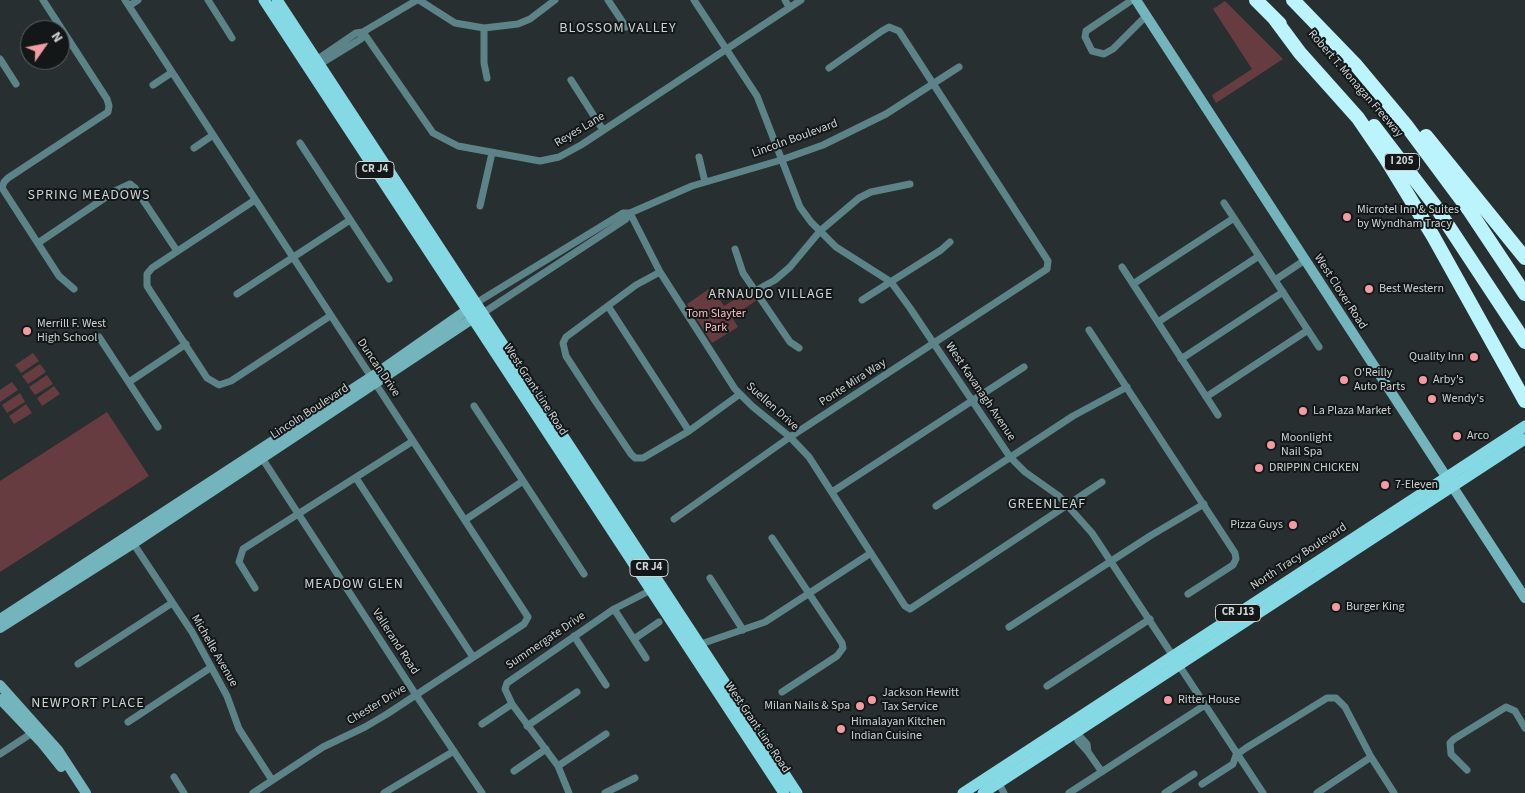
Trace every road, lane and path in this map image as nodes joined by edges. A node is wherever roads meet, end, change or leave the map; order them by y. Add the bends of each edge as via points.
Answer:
1 (43, 0) edge
2 (138, 0) edge
3 (208, 0) edge
4 (264, 0) edge
5 (278, 0) edge
6 (418, 0) edge
7 (555, 0) edge
8 (608, 0) edge
9 (694, 0) edge
10 (785, 0) edge
11 (801, 0) edge
12 (1134, 0) edge
13 (1256, 0) edge
14 (1294, 0) edge
15 (126, 3) edge
16 (789, 7) junction
17 (1146, 16) junction
18 (1274, 18) junction
19 (626, 27) dead end
20 (484, 28) junction
21 (363, 32) junction
22 (232, 38) dead end
23 (726, 48) junction
24 (0, 59) edge
25 (315, 64) junction
26 (959, 66) dead end
27 (829, 68) dead end
28 (171, 73) junction
29 (487, 78) dead end
30 (571, 80) dead end
31 (16, 84) dead end
32 (153, 85) dead end
33 (932, 86) junction
34 (603, 130) junction
35 (213, 135) junction
36 (300, 143) dead end
37 (194, 148) dead end
38 (492, 153) junction
39 (699, 157) dead end
40 (781, 160) junction
41 (706, 182) junction
42 (910, 184) dead end
43 (255, 200) junction
44 (1224, 203) dead end
45 (480, 206) dead end
46 (630, 213) junction
47 (1234, 218) junction
48 (350, 220) junction
49 (820, 231) junction
50 (950, 242) dead end
51 (38, 243) junction
52 (735, 249) dead end
53 (177, 252) junction
54 (1259, 256) junction
55 (293, 258) junction
56 (1525, 258) edge
57 (1305, 260) junction
58 (1122, 267) dead end
59 (660, 272) junction
60 (388, 279) dead end
61 (1275, 280) junction
62 (891, 282) junction
63 (1134, 284) junction
64 (74, 289) dead end
65 (757, 290) junction
66 (1283, 292) junction
67 (237, 294) dead end
68 (1525, 294) edge
69 (862, 300) dead end
70 (608, 306) junction
71 (475, 311) junction
72 (330, 316) junction
73 (1158, 322) junction
74 (1089, 330) dead end
75 (1308, 330) junction
76 (99, 337) dead end
77 (1525, 342) edge
78 (934, 343) junction
79 (186, 344) junction
80 (1319, 347) dead end
81 (799, 348) dead end
82 (1181, 359) junction
83 (1024, 367) dead end
84 (374, 380) junction
85 (129, 382) junction
86 (1127, 387) junction
87 (740, 394) junction
88 (1206, 397) junction
89 (971, 401) junction
90 (1525, 402) edge
91 (474, 406) dead end
92 (1218, 415) dead end
93 (1525, 426) edge
94 (158, 427) dead end
95 (689, 431) junction
96 (790, 437) junction
97 (1525, 438) edge
98 (413, 441) junction
99 (260, 454) junction
100 (1010, 457) junction
101 (356, 478) junction
102 (523, 481) junction
103 (1102, 482) dead end
104 (1449, 482) junction
105 (832, 492) junction
106 (1067, 504) junction
107 (1204, 504) junction
108 (936, 506) dead end
109 (298, 514) junction
110 (674, 519) dead end
111 (465, 520) junction
112 (772, 538) dead end
113 (131, 539) junction
114 (871, 553) junction
115 (1111, 561) junction
116 (584, 574) dead end
117 (710, 578) dead end
118 (255, 588) dead end
119 (654, 588) junction
120 (809, 593) junction
121 (1188, 594) dead end
122 (1525, 598) edge
123 (172, 603) junction
124 (614, 609) junction
125 (526, 613) joint
126 (0, 619) edge
127 (1150, 619) junction
128 (659, 622) dead end
129 (1009, 627) dead end
130 (0, 628) edge
131 (743, 630) junction
132 (574, 636) junction
133 (634, 638) junction
134 (699, 645) junction
135 (687, 646) junction
136 (473, 658) junction
137 (646, 658) dead end
138 (1176, 660) junction
139 (78, 664) dead end
140 (210, 668) junction
141 (0, 685) edge
142 (606, 685) dead end
143 (1047, 686) dead end
144 (1120, 691) junction
145 (577, 692) dead end
146 (782, 692) dead end
147 (416, 695) junction
148 (0, 699) edge
149 (512, 704) junction
150 (1205, 705) junction
151 (731, 714) junction
152 (128, 722) dead end
153 (482, 724) dead end
154 (527, 726) junction
155 (752, 726) junction
156 (1525, 728) edge
157 (35, 730) junction
158 (1076, 732) junction
159 (606, 734) dead end
160 (546, 750) junction
161 (454, 751) junction
162 (1027, 752) junction
163 (0, 754) edge
164 (1236, 755) junction
165 (1371, 757) junction
166 (558, 766) junction
167 (1467, 770) dead end
168 (514, 771) dead end
169 (1102, 772) junction
170 (1194, 774) dead end
171 (174, 777) dead end
172 (634, 778) dead end
173 (272, 780) junction
174 (1202, 784) dead end
175 (1001, 788) edge
176 (78, 793) edge
177 (86, 793) edge
178 (184, 793) edge
179 (253, 793) edge
180 (384, 793) edge
181 (482, 793) edge
182 (569, 793) edge
183 (605, 793) edge
184 (784, 793) edge
185 (797, 793) edge
186 (963, 793) edge
187 (983, 793) edge
188 (1069, 793) edge
189 (1165, 793) edge
190 (1263, 793) edge
191 (1317, 793) edge
192 (1394, 793) edge

1 - 51 street via 110,106 108,112 2,184 3,192
2 - 15 street
3 - 22 street
4 - 25 main road, West Grant Line Road / CR J4
5 - 25 main road, West Grant Line Road / CR J4
6 - 20 street via 455,23
6 - 21 street
7 - 20 street via 518,24
8 - 19 street
9 - 23 street, West Kavanagh Avenue
10 - 16 street
11 - 16 street, Reyes Lane
12 - 17 street, West Clover Road
12 - 17 street via 1086,31 1085,37 1092,51 1104,54 1113,49
13 - 18 highway, Robert T. Monagan Freeway / I 205
14 - 56 highway via 1325,22 1417,124
14 - 68 highway, Robert T. Monagan Freeway / I 205 via 1355,64 1412,132
15 - 28 street, Duncan Drive
16 - 23 street, Reyes Lane
17 - 57 street, West Clover Road
18 - 77 highway, Robert T. Monagan Freeway / I 205 via 1338,84 1405,165
18 - 90 highway via 1300,53 1358,118 1381,151 1433,236
20 - 29 street
21 - 25 street via 361,38
21 - 38 street, Reyes Lane via 433,133 458,146
23 - 34 street, Reyes Lane
23 - 40 street, West Kavanagh Avenue via 763,108
24 - 31 street
25 - 71 main road, West Grant Line Road / CR J4
26 - 33 street, Lincoln Boulevard
27 - 33 street via 890,27 899,31
28 - 32 street
28 - 35 street, Duncan Drive
30 - 34 street
33 - 40 street, Lincoln Boulevard via 849,133
33 - 78 street, Ponte Mira Way via 1048,261 1047,269
34 - 38 street, Reyes Lane via 574,149 546,161
35 - 37 street
35 - 43 street, Duncan Drive
36 - 48 street
38 - 45 street
39 - 41 street
40 - 41 street, Lincoln Boulevard
40 - 49 street, West Kavanagh Avenue via 800,208
41 - 46 street, Lincoln Boulevard
42 - 49 street via 871,192 859,198
43 - 53 street
43 - 55 street, Duncan Drive
44 - 47 street
46 - 59 street, Suellen Drive
46 - 71 street, Lincoln Boulevard via 626,219
46 - 71 street, Lincoln Boulevard via 623,213 601,226
47 - 54 street
47 - 63 street
48 - 55 street
48 - 60 street
49 - 62 street, West Kavanagh Avenue via 836,247
49 - 65 street via 790,267
50 - 62 street
51 - 53 street via 130,184
51 - 64 street via 59,276
52 - 65 street via 743,273
53 - 79 street via 152,268 145,279
54 - 61 street
54 - 73 street
55 - 67 street
55 - 72 street, Duncan Drive
57 - 61 street
57 - 104 street, West Clover Road
58 - 63 street
59 - 70 street
59 - 87 street, Suellen Drive
61 - 66 street
62 - 69 street
62 - 78 street, West Kavanagh Avenue
63 - 73 street
65 - 81 street via 790,342
66 - 75 street
66 - 82 street
70 - 95 street
70 - 95 street via 572,332 563,343 566,356 635,458 643,458
71 - 84 street, Lincoln Boulevard
71 - 119 main road, West Grant Line Road / CR J4
72 - 79 street via 225,384 212,383
72 - 84 street, Duncan Drive
73 - 82 street
74 - 86 street
75 - 80 street
75 - 88 street
76 - 85 street
78 - 89 street, West Kavanagh Avenue
78 - 96 street, Ponte Mira Way
79 - 85 street
82 - 88 street
83 - 89 street
84 - 98 street, Duncan Drive
84 - 99 street, Lincoln Boulevard
85 - 94 street
86 - 100 street via 1073,416
86 - 107 street
87 - 95 street
87 - 96 street, Suellen Drive
88 - 92 street
89 - 100 street, West Kavanagh Avenue
89 - 105 street
91 - 102 street
93 - 104 main road, North Tracy Boulevard / CR J13
96 - 105 street, Suellen Drive
96 - 110 street, Ponte Mira Way
97 - 104 main road, North Tracy Boulevard / CR J13
98 - 101 street
98 - 111 street, Duncan Drive
99 - 109 street, Vallerand Road
99 - 113 street, Lincoln Boulevard
100 - 106 street, West Kavanagh Avenue
100 - 108 street
101 - 109 street
101 - 136 street
102 - 111 street
102 - 116 street
103 - 106 street
104 - 122 street, West Clover Road
104 - 138 main road, North Tracy Boulevard / CR J13
105 - 114 street, Suellen Drive
106 - 114 street, Suellen Drive via 910,609 900,600
106 - 115 street, West Kavanagh Avenue via 1092,532
107 - 115 street
107 - 121 street via 1233,550 1235,562
109 - 118 street via 243,550 239,562
109 - 147 street, Vallerand Road
111 - 125 street, Duncan Drive
112 - 120 street
113 - 123 street, Michelle Avenue
113 - 126 street, Lincoln Boulevard
113 - 130 street, Lincoln Boulevard
114 - 120 street
115 - 127 street, West Kavanagh Avenue
115 - 129 street
117 - 131 street
119 - 124 street, Summergate Drive
119 - 134 main road, West Grant Line Road / CR J4
119 - 135 main road, West Grant Line Road / CR J4
120 - 131 street via 766,622
120 - 146 street via 843,648 837,656
123 - 139 street
123 - 140 street, Michelle Avenue via 192,632
124 - 132 street, Summergate Drive
124 - 133 street
125 - 136 street, Chester Drive via 528,621
127 - 138 street, West Kavanagh Avenue
127 - 143 street
128 - 133 street
131 - 134 street
132 - 142 street
132 - 149 street, Summergate Drive via 509,680 505,689
133 - 137 street
134 - 135 street
134 - 155 main road, West Grant Line Road / CR J4
135 - 151 main road, West Grant Line Road / CR J4
136 - 147 street, Chester Drive
138 - 144 main road, North Tracy Boulevard / CR J13
138 - 150 street, West Kavanagh Avenue
138 - 158 main road, North Tracy Boulevard / CR J13
140 - 152 street
140 - 173 street, Michelle Avenue via 227,696 249,746
141 - 157 street
144 - 158 street via 1110,703 1077,725
144 - 162 main road, North Tracy Boulevard / CR J13
145 - 154 street
147 - 161 street, Vallerand Road
147 - 173 street, Chester Drive via 365,727 323,746
148 - 157 street
149 - 153 street
149 - 154 street, Summergate Drive
150 - 164 street, West Kavanagh Avenue
150 - 169 street
151 - 155 main road
151 - 184 main road, West Grant Line Road / CR J4
154 - 160 street, Summergate Drive
155 - 185 main road, West Grant Line Road / CR J4
156 - 167 street via 1509,707 1454,739 1449,749 1451,754
157 - 163 street
157 - 176 street
157 - 177 street via 58,750
158 - 169 street via 1087,744 1088,752
158 - 175 main road, North Tracy Boulevard / CR J13
159 - 166 street
160 - 166 street, Summergate Drive
160 - 168 street
161 - 180 street
161 - 181 street, Vallerand Road
162 - 175 street via 1023,759 998,778
162 - 186 main road, North Tracy Boulevard / CR J13
164 - 165 street via 1327,698 1336,698 1345,707
164 - 174 street via 1233,764
164 - 190 street, West Kavanagh Avenue
165 - 191 street
165 - 192 street
166 - 182 street, Summergate Drive
169 - 188 street
170 - 189 street
171 - 178 street
172 - 183 street
173 - 179 street, Chester Drive
175 - 187 main road, North Tracy Boulevard / CR J13

